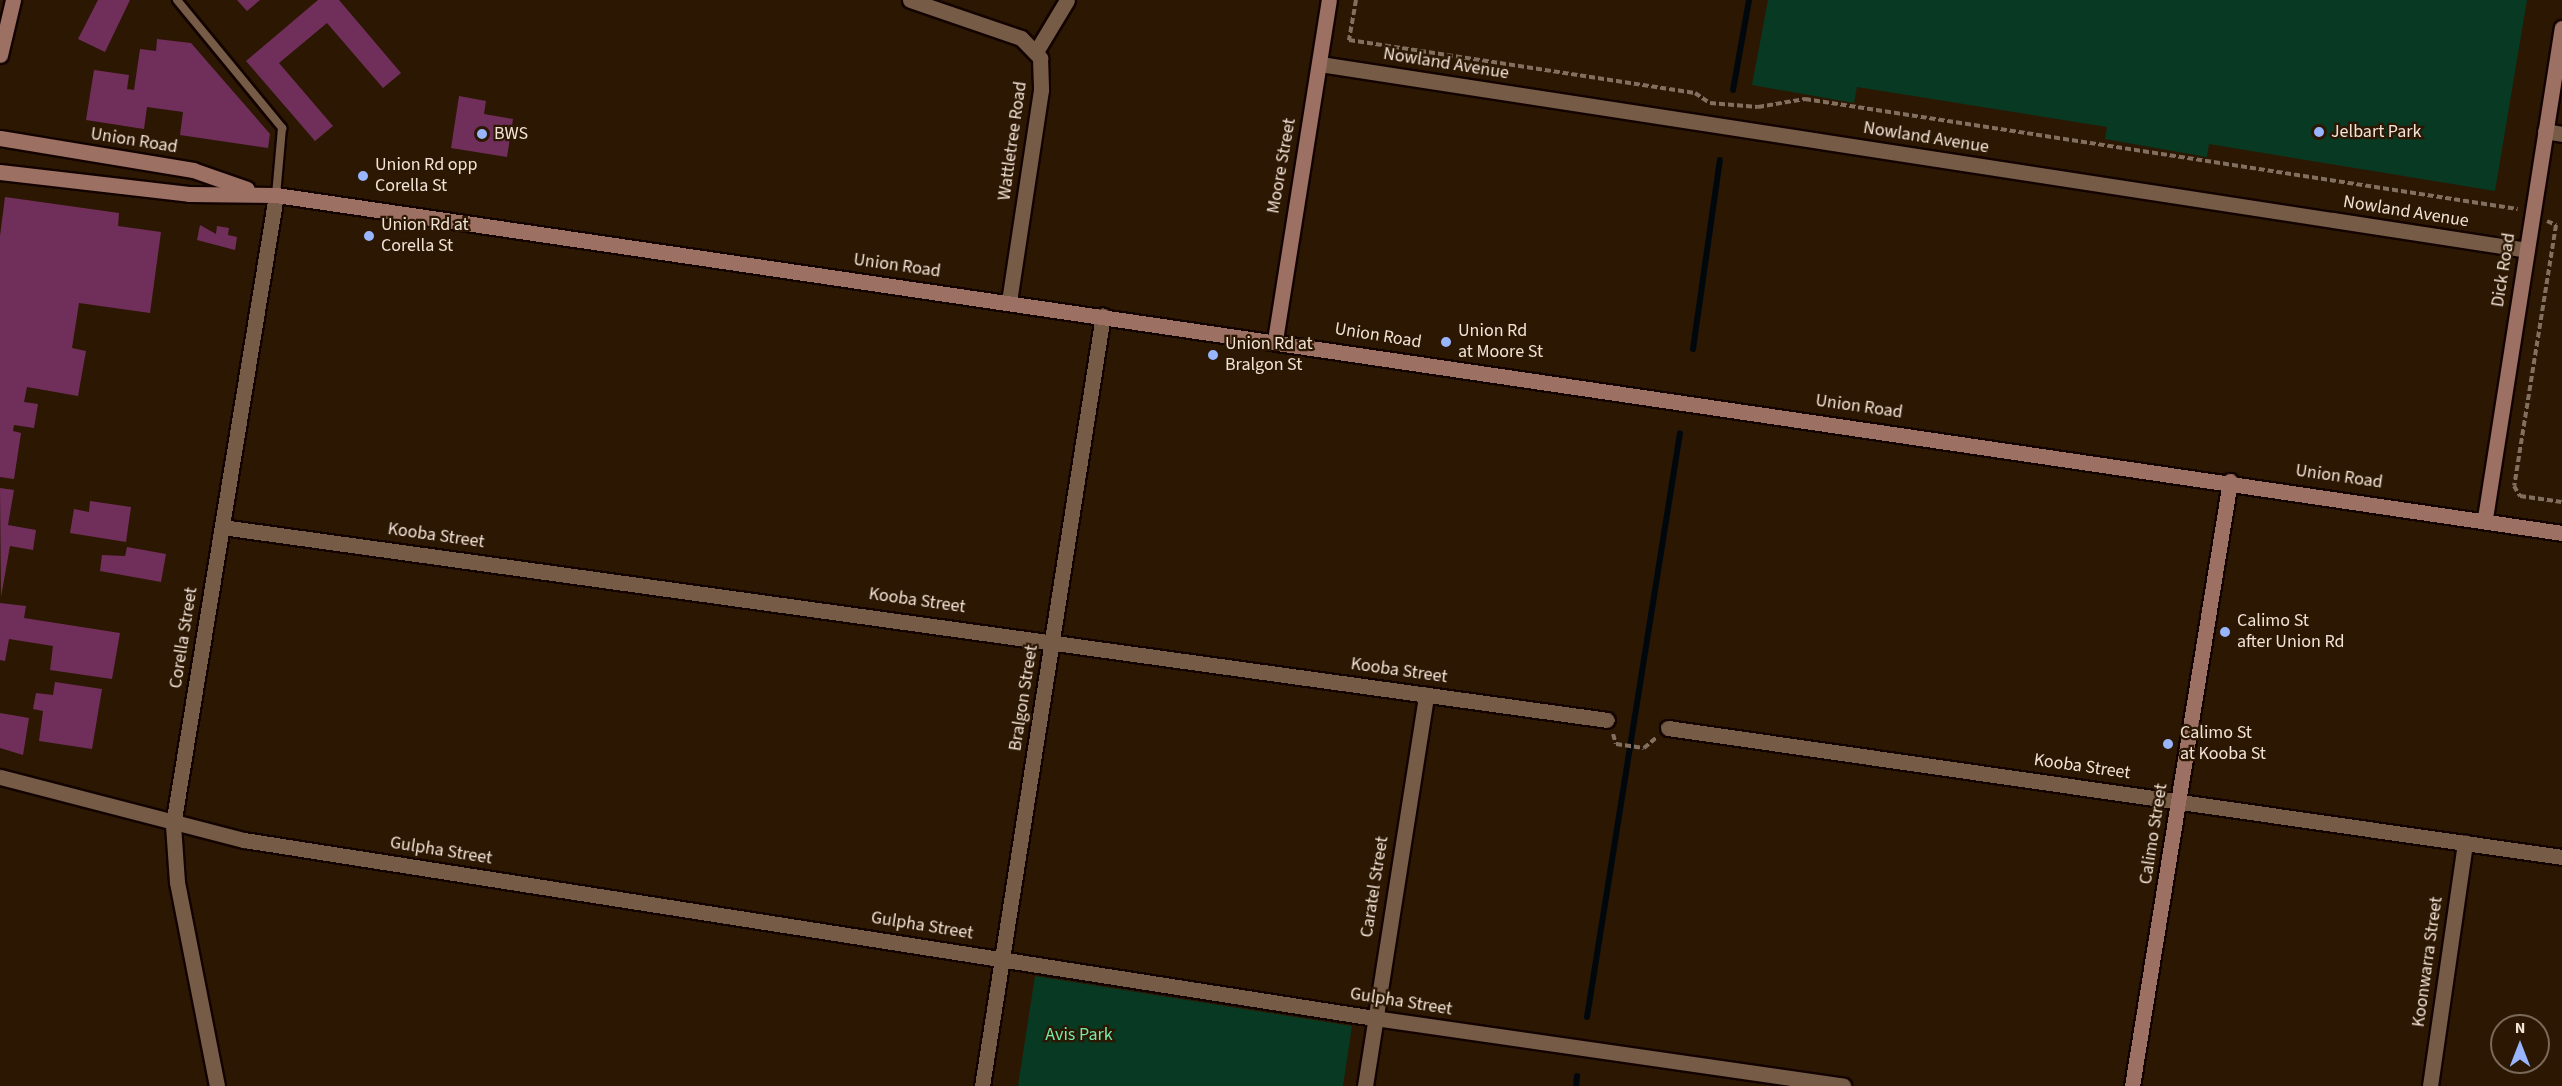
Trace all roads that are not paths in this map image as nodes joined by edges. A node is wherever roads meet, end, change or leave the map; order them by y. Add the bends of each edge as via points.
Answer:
1 (13, 0) edge
2 (177, 0) edge
3 (910, 0) edge
4 (1067, 0) edge
5 (1329, 0) edge
6 (2562, 28) edge
7 (1037, 50) junction
8 (0, 53) edge
9 (1320, 64) junction
10 (2545, 131) junction
11 (2562, 134) edge
12 (0, 138) edge
13 (0, 172) edge
14 (258, 192) junction
15 (276, 195) junction
16 (2527, 250) junction
17 (1009, 302) junction
18 (1103, 315) junction
19 (1275, 340) junction
20 (2230, 481) junction
21 (2485, 518) junction
22 (222, 527) junction
23 (2562, 533) edge
24 (1053, 639) junction
25 (1426, 694) junction
26 (1607, 720) dead end
27 (1668, 728) dead end
28 (0, 777) edge
29 (2180, 801) junction
30 (173, 825) junction
31 (2465, 843) junction
32 (2562, 857) edge
33 (1003, 959) junction
34 (1374, 1018) junction
35 (1771, 1081) edge
36 (217, 1086) edge
37 (982, 1086) edge
38 (1365, 1086) edge
39 (1843, 1086) edge
40 (2132, 1086) edge
41 (2430, 1086) edge

1 - 8 main road
2 - 15 lane via 282,128
3 - 7 street via 1009,33
4 - 7 street
5 - 9 main road, Moore Street
6 - 10 main road, Dick Road
7 - 17 street, Wattletree Road via 1041,90
9 - 16 street, Nowland Avenue
9 - 19 main road, Moore Street
10 - 11 street
10 - 16 main road, Dick Road
12 - 14 main road, Union Road via 193,170
13 - 14 main road, Union Road via 189,194
14 - 15 main road, Union Road
15 - 17 main road, Union Road
15 - 22 street, Corella Street
16 - 21 main road, Dick Road
17 - 18 main road, Union Road
18 - 19 main road, Union Road
18 - 24 street, Bralgon Street
19 - 20 main road, Union Road
20 - 21 main road, Union Road
20 - 29 main road, Calimo Street
21 - 23 main road, Union Road
22 - 24 street, Kooba Street
22 - 30 street, Corella Street
24 - 25 street, Kooba Street
24 - 33 street, Bralgon Street
25 - 26 street, Kooba Street
25 - 34 street, Caratel Street
27 - 29 street, Kooba Street
28 - 30 street, Gulpha Street
29 - 31 street, Kooba Street
29 - 40 main road, Calimo Street
30 - 33 street, Gulpha Street via 244,840
30 - 36 street, Corella Street via 177,882
31 - 32 street, Kooba Street
31 - 41 street, Koonwarra Street
33 - 34 street, Gulpha Street
33 - 37 street, Bralgon Street
34 - 35 street, Gulpha Street
34 - 38 street, Caratel Street
35 - 39 street, Gulpha Street

